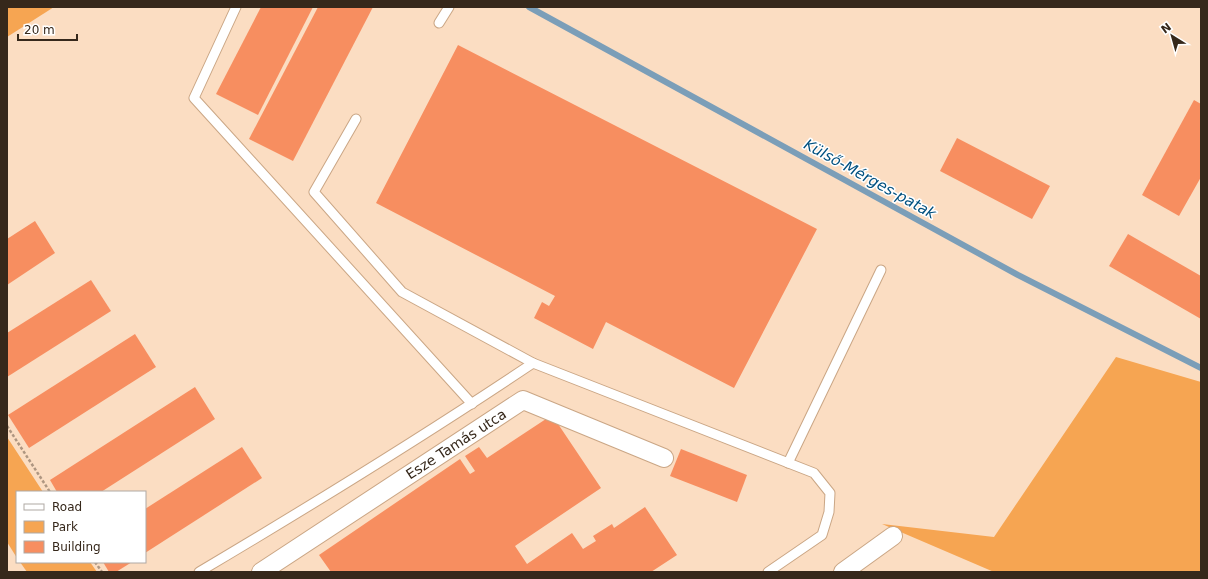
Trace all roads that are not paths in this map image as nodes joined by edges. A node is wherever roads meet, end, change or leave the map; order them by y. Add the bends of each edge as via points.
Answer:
1 (236, 7) edge
2 (449, 7) edge
3 (439, 22) dead end
4 (356, 119) dead end
5 (881, 270) dead end
6 (534, 363) junction
7 (472, 404) junction
8 (664, 458) dead end
9 (788, 463) junction
10 (893, 536) dead end
11 (199, 572) edge
12 (262, 572) edge
13 (768, 572) edge
14 (843, 572) edge

1 - 7 lane via 194,98
2 - 3 lane
4 - 6 lane via 314,192 402,292
5 - 9 lane
6 - 7 lane
6 - 9 lane
7 - 11 lane
8 - 12 street, Esze Tamás utca via 523,400
9 - 13 lane via 814,473 830,493 829,512 822,534
10 - 14 street

